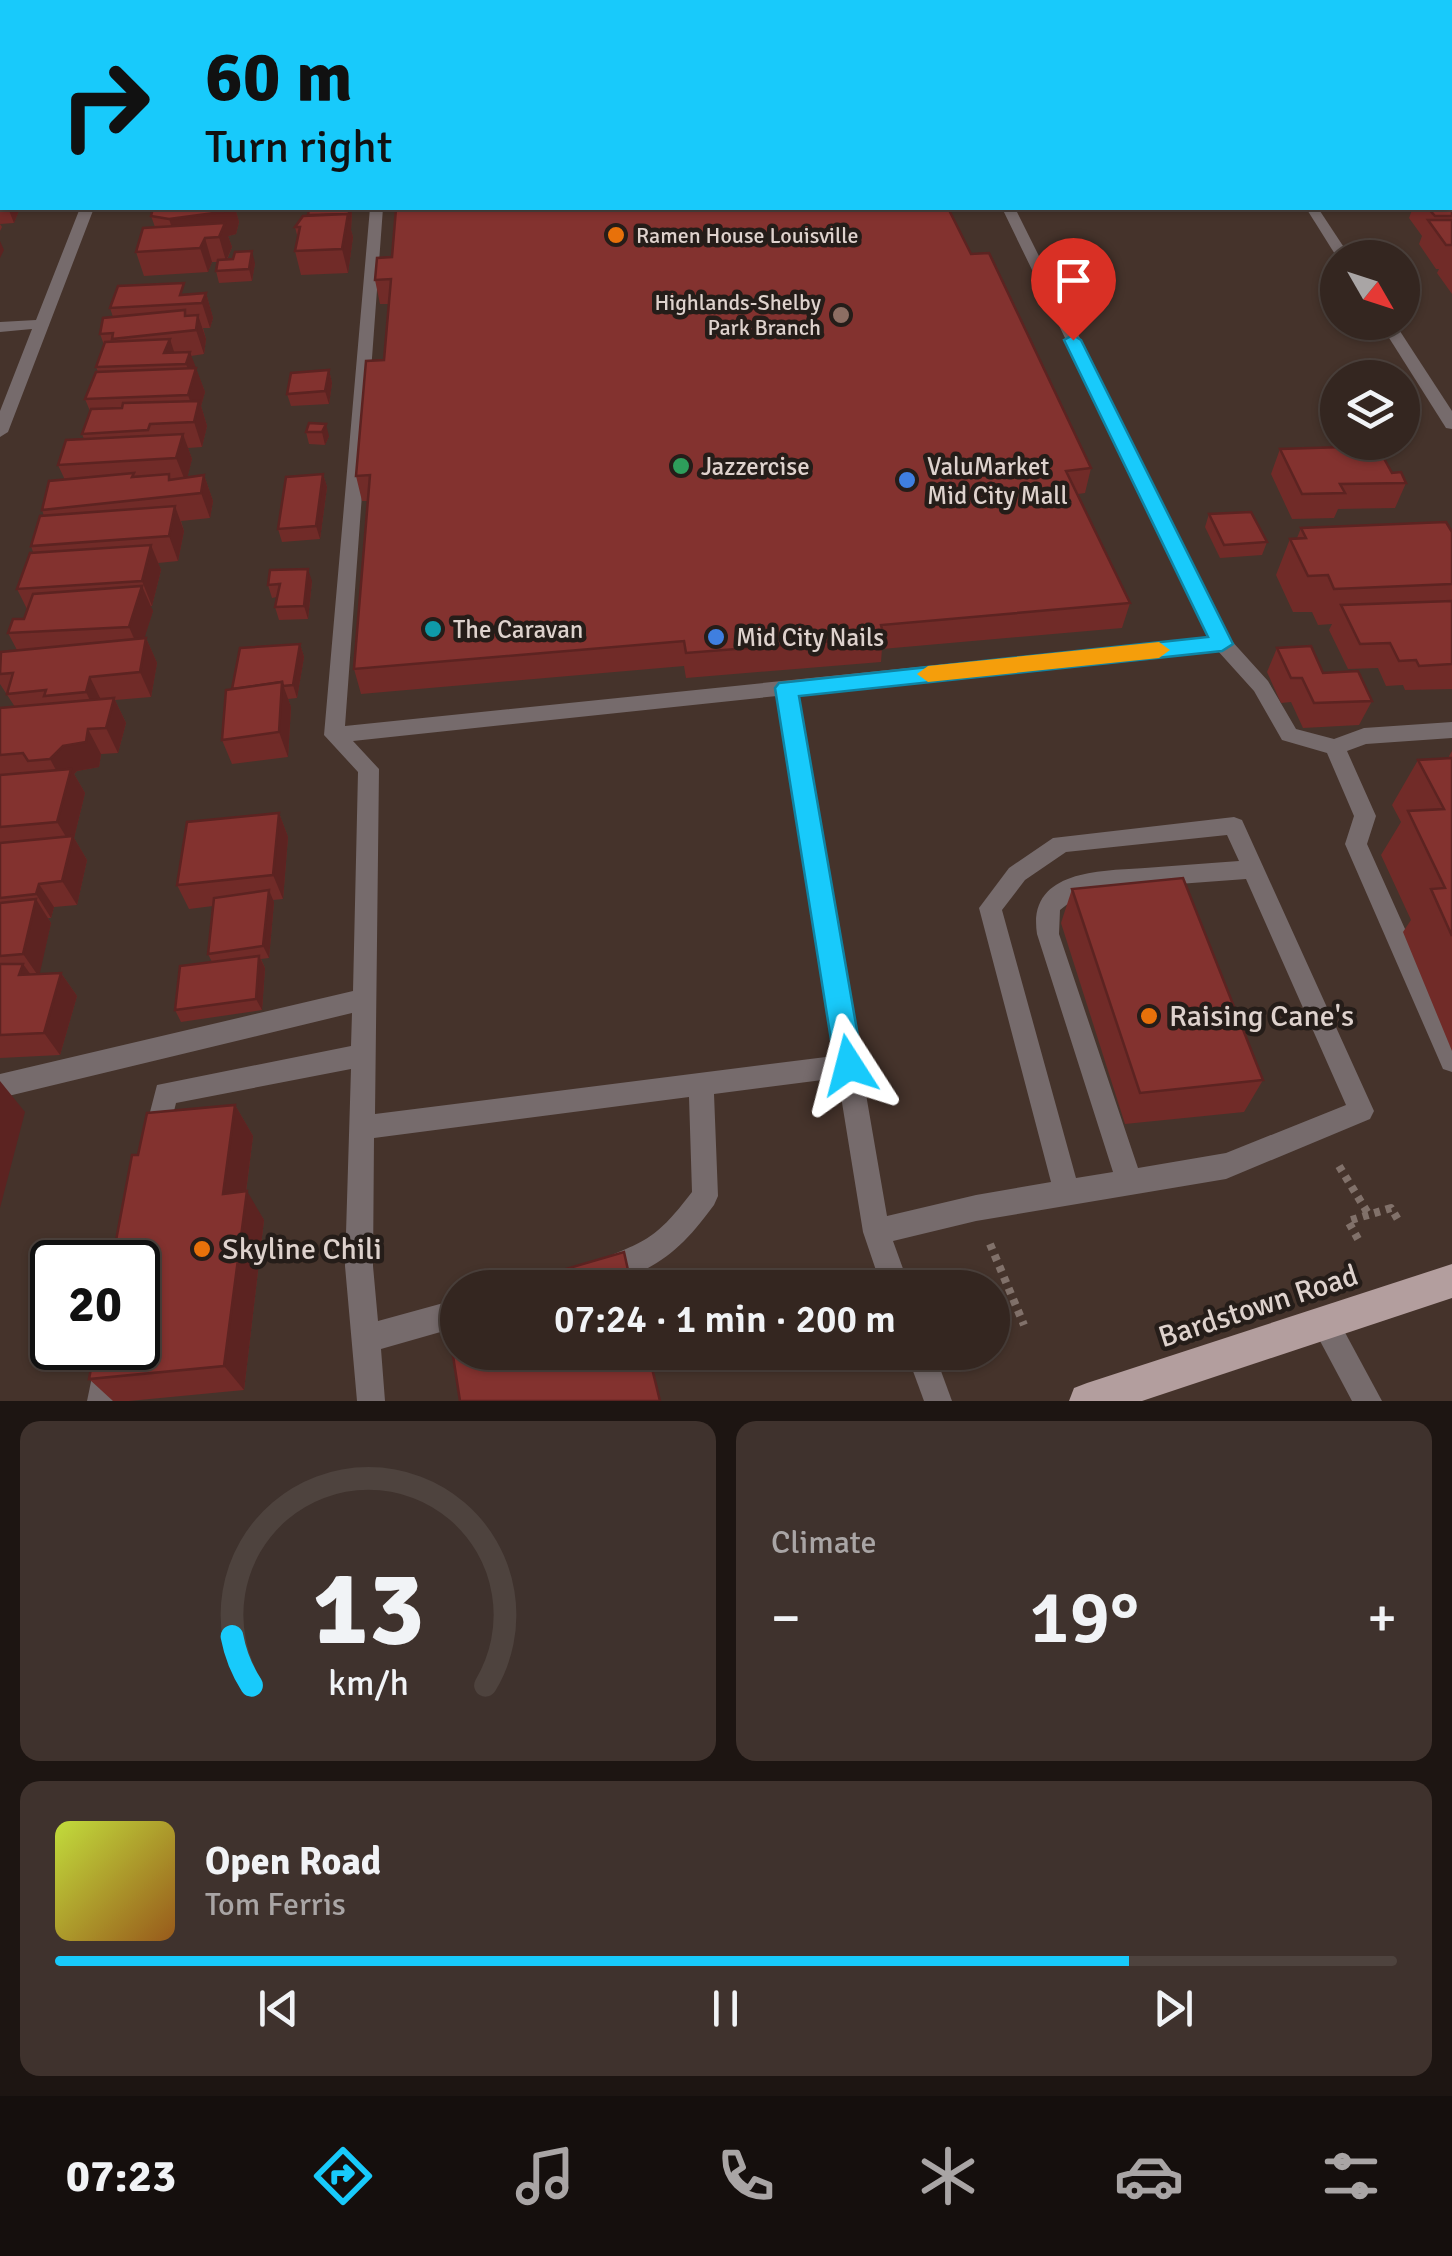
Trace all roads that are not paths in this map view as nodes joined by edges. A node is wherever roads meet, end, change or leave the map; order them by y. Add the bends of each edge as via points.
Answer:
1 (85, 210) edge
2 (382, 210) edge
3 (1009, 210) edge
4 (1313, 210) edge
5 (1332, 240) edge
6 (40, 324) junction
7 (0, 327) edge
8 (1398, 340) edge
9 (1452, 424) edge
10 (0, 432) edge
11 (1222, 644) junction
12 (786, 688) junction
13 (1452, 730) edge
14 (334, 735) junction
15 (1335, 747) junction
16 (1254, 869) junction
17 (364, 1000) junction
18 (364, 1055) junction
19 (1452, 1061) edge
20 (849, 1065) junction
21 (701, 1084) junction
22 (0, 1086) edge
23 (362, 1128) junction
24 (150, 1168) edge
25 (1130, 1183) junction
26 (1067, 1193) junction
27 (876, 1232) junction
28 (612, 1270) edge
29 (890, 1270) edge
30 (1452, 1281) edge
31 (440, 1318) edge
32 (1325, 1324) junction
33 (365, 1339) junction
34 (107, 1370) edge
35 (927, 1370) edge
36 (101, 1401) edge
37 (371, 1401) edge
38 (938, 1401) edge
39 (1087, 1401) edge
40 (1368, 1401) edge

1 - 6 street
2 - 14 street
3 - 11 street
4 - 5 street
6 - 7 street
6 - 10 street
8 - 9 street
11 - 12 street
11 - 15 street via 1262,686 1289,735
12 - 14 street
12 - 20 street
13 - 15 street via 1364,736
14 - 17 street via 369,770
15 - 19 street via 1365,816 1356,844
16 - 25 street via 1082,882 1067,888 1044,919
16 - 25 street via 1361,1111 1226,1166
16 - 26 street via 1234,826 1061,844 1017,874 990,908
17 - 18 street
17 - 22 street
18 - 23 street
18 - 24 street via 166,1094
20 - 21 street
20 - 27 street
21 - 23 street
21 - 28 street via 705,1196 671,1240 642,1262
23 - 33 street
25 - 26 street
26 - 27 street
27 - 29 street
30 - 32 main road, Bardstown Road
31 - 33 street
32 - 39 main road, Bardstown Road
32 - 40 street
33 - 37 street
34 - 36 street
35 - 38 street

